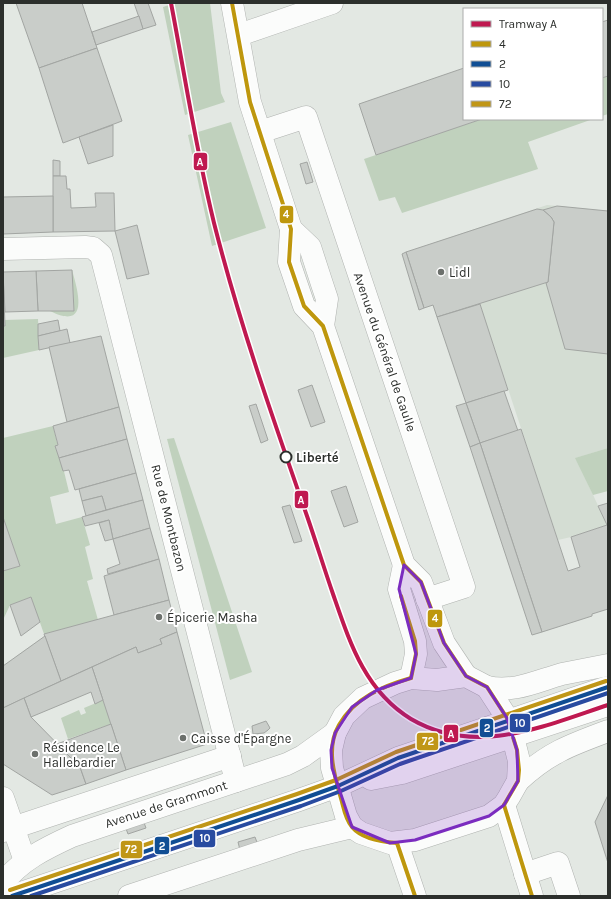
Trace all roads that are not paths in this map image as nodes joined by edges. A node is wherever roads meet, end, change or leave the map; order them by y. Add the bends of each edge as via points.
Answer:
1 (232, 3) edge
2 (332, 3) edge
3 (239, 35) junction
4 (260, 132) junction
5 (3, 249) edge
6 (404, 565) junction
7 (427, 599) junction
8 (608, 665) edge
9 (466, 676) junction
10 (411, 678) junction
11 (487, 687) junction
12 (608, 687) edge
13 (608, 704) edge
14 (511, 728) junction
15 (608, 730) edge
16 (335, 733) junction
17 (230, 756) junction
18 (236, 781) junction
19 (518, 781) junction
20 (338, 786) junction
21 (3, 798) edge
22 (504, 805) junction
23 (352, 827) junction
24 (8, 829) edge
25 (397, 843) junction
26 (25, 860) junction
27 (525, 874) junction
28 (3, 884) edge
29 (12, 896) edge
30 (129, 896) edge
31 (415, 896) edge
32 (532, 896) edge
33 (569, 896) edge

1 - 3 main road
2 - 3 main road
3 - 4 main road via 250,102
4 - 6 main road via 291,229 310,247 327,299 323,326
4 - 7 main road, Avenue du Général de Gaulle via 306,117 464,587
5 - 17 main road, Rue de Montbazon via 86,246 101,255
6 - 7 main road via 421,582
6 - 10 main road via 399,589 412,630 416,654
7 - 9 main road via 444,643
8 - 11 main road via 563,674 522,687 499,690
9 - 10 main road via 437,680
9 - 11 main road
10 - 16 main road via 363,698 344,716
11 - 14 main road
12 - 14 main road
13 - 14 main road
14 - 19 main road via 519,761
14 - 20 main road via 398,758
15 - 19 main road via 561,749 537,763
16 - 18 main road, Avenue de Grammont via 287,764
16 - 20 main road via 331,750 332,768
17 - 18 main road, Rue de Montbazon
17 - 24 main road, Avenue de Grammont
18 - 26 main road, Avenue de Grammont via 72,836
19 - 22 main road
20 - 23 main road via 346,816
20 - 29 main road
21 - 24 main road
22 - 25 main road via 489,816 415,840
22 - 27 main road
23 - 25 main road via 374,839
23 - 30 main road via 298,840
24 - 26 main road
25 - 31 main road
26 - 28 main road, Avenue de Grammont via 13,870
27 - 32 main road
27 - 33 main road via 558,864

